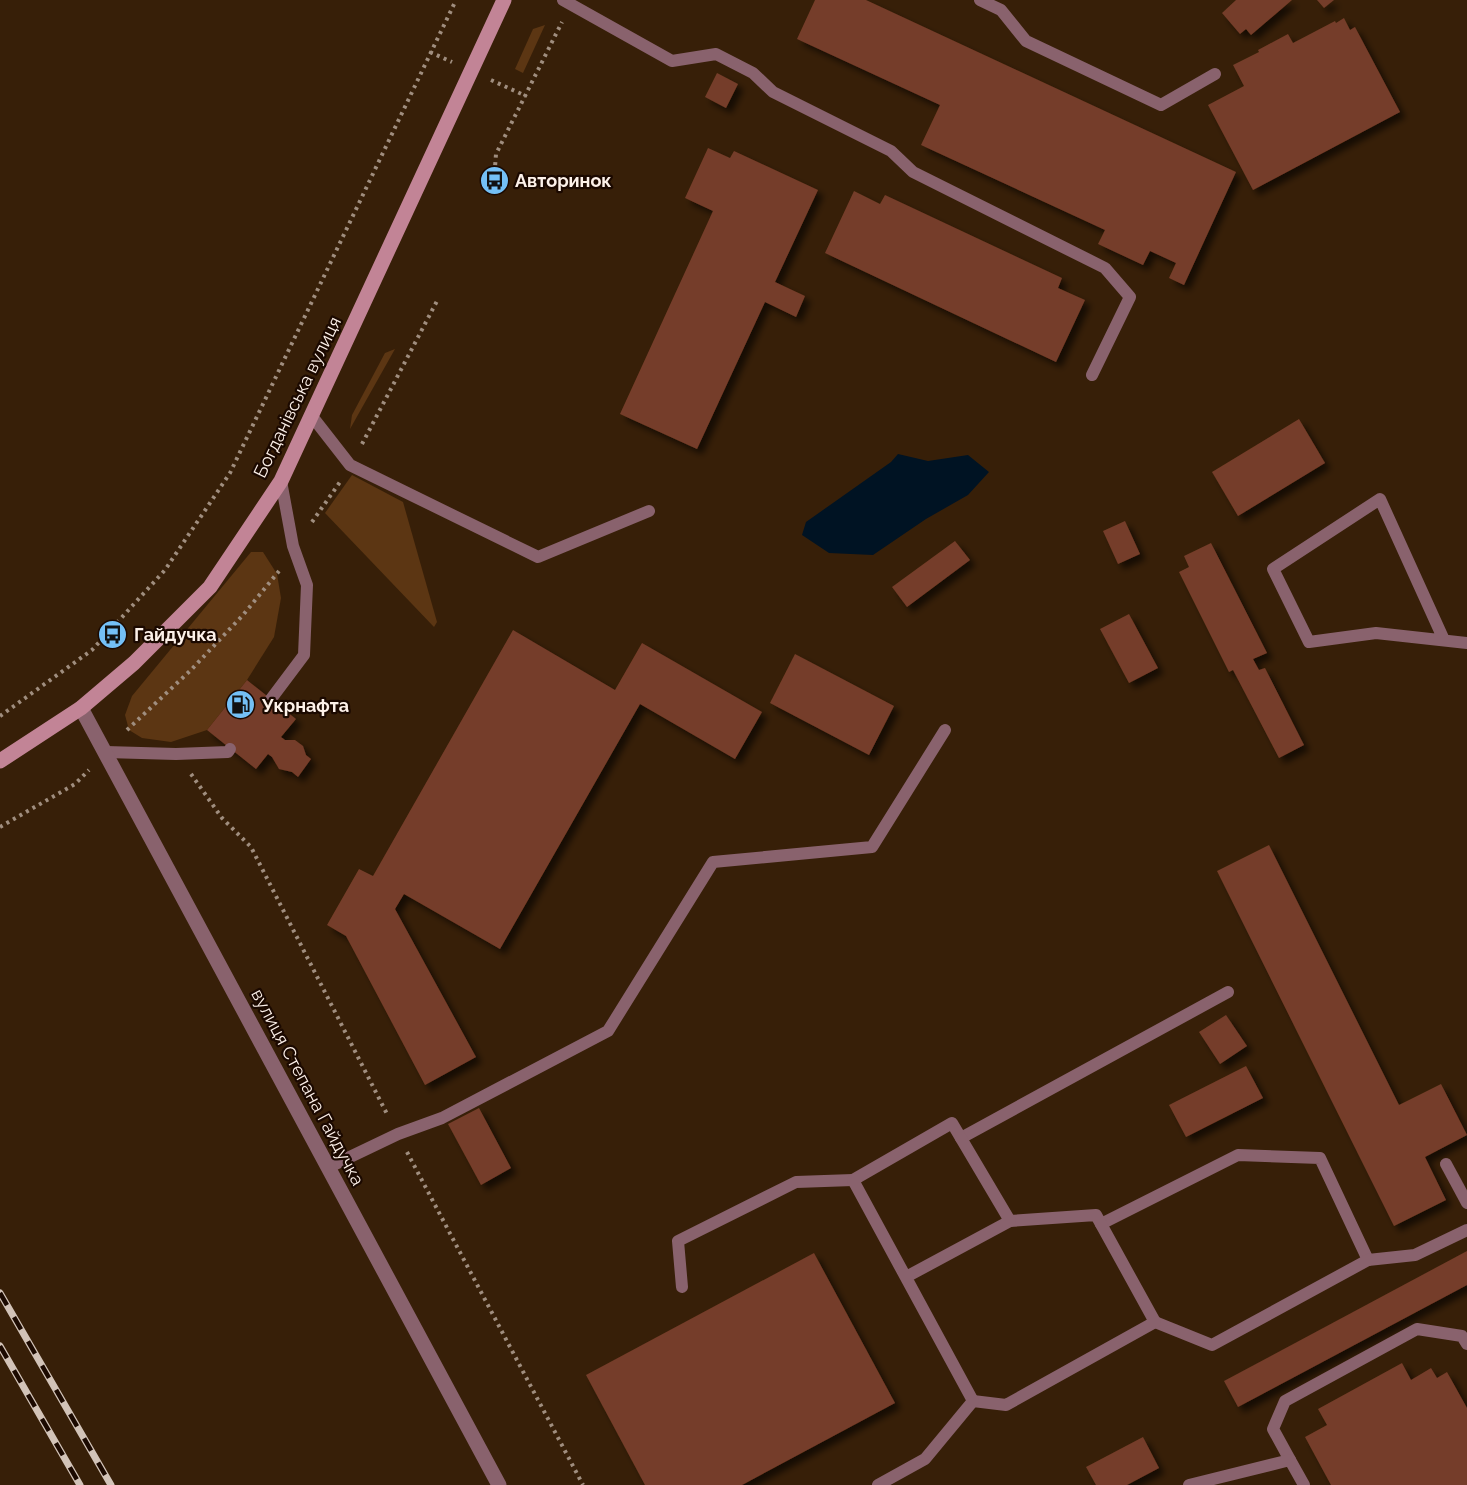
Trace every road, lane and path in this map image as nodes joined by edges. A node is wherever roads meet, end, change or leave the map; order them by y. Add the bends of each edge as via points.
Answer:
1 (456, 0) edge
2 (504, 0) edge
3 (563, 0) edge
4 (980, 0) edge
5 (561, 24) dead end
6 (1215, 74) dead end
7 (494, 180) dead end
8 (437, 301) dead end
9 (1092, 375) dead end
10 (311, 415) junction
11 (358, 451) dead end
12 (341, 480) dead end
13 (280, 481) junction
14 (649, 511) dead end
15 (314, 519) dead end
16 (275, 578) dead end
17 (1444, 640) junction
18 (1467, 643) edge
19 (271, 699) dead end
20 (81, 708) junction
21 (0, 716) edge
22 (134, 723) dead end
23 (945, 730) dead end
24 (230, 749) dead end
25 (106, 753) junction
26 (0, 761) edge
27 (75, 784) dead end
28 (0, 827) edge
29 (1228, 992) dead end
30 (961, 1138) junction
31 (1446, 1164) dead end
32 (328, 1167) junction
33 (853, 1180) junction
34 (1467, 1203) edge
35 (1010, 1221) junction
36 (1101, 1224) junction
37 (1467, 1230) edge
38 (1368, 1260) junction
39 (906, 1277) junction
40 (682, 1287) dead end
41 (1155, 1322) junction
42 (1467, 1344) edge
43 (973, 1401) junction
44 (1290, 1460) junction
45 (499, 1485) edge
46 (878, 1485) edge
47 (1189, 1485) edge
48 (1304, 1485) edge

1 - 21 path via 230,473 165,570 92,650
2 - 10 main road, Богданівська вулиця
3 - 9 lane via 672,62 716,54 753,73 773,92 891,151 913,172 1105,268 1130,297
4 - 6 lane via 1001,10 1026,41 1161,105
5 - 7 path via 496,154
8 - 11 path
10 - 13 main road, Богданівська вулиця
10 - 14 lane via 350,465 538,557
12 - 15 path
13 - 19 lane via 293,546 307,585 304,655
13 - 20 main road, Богданівська вулиця via 210,587 134,663
16 - 22 path via 191,670
17 - 17 lane via 1376,633 1309,642 1274,568 1380,499
17 - 18 lane
20 - 25 street, вулиця Степана Гайдучка
20 - 26 main road, Богданівська вулиця
23 - 32 lane via 872,847 713,862 608,1031 442,1118
24 - 25 lane via 176,754
25 - 32 street, вулиця Степана Гайдучка
27 - 28 path
29 - 30 lane
30 - 33 lane via 952,1123
30 - 35 lane
31 - 34 lane
32 - 45 street, вулиця Степана Гайдучка
33 - 39 lane
33 - 40 lane via 796,1182 678,1241
35 - 36 lane via 1096,1215
35 - 39 lane
36 - 38 lane via 1238,1155 1320,1158
36 - 41 lane
37 - 38 lane via 1415,1255
38 - 41 lane via 1212,1345
39 - 43 lane
41 - 43 lane via 1006,1405
42 - 44 lane via 1462,1336 1417,1329 1285,1401 1273,1429
43 - 46 lane via 925,1459
44 - 47 lane
44 - 48 lane

